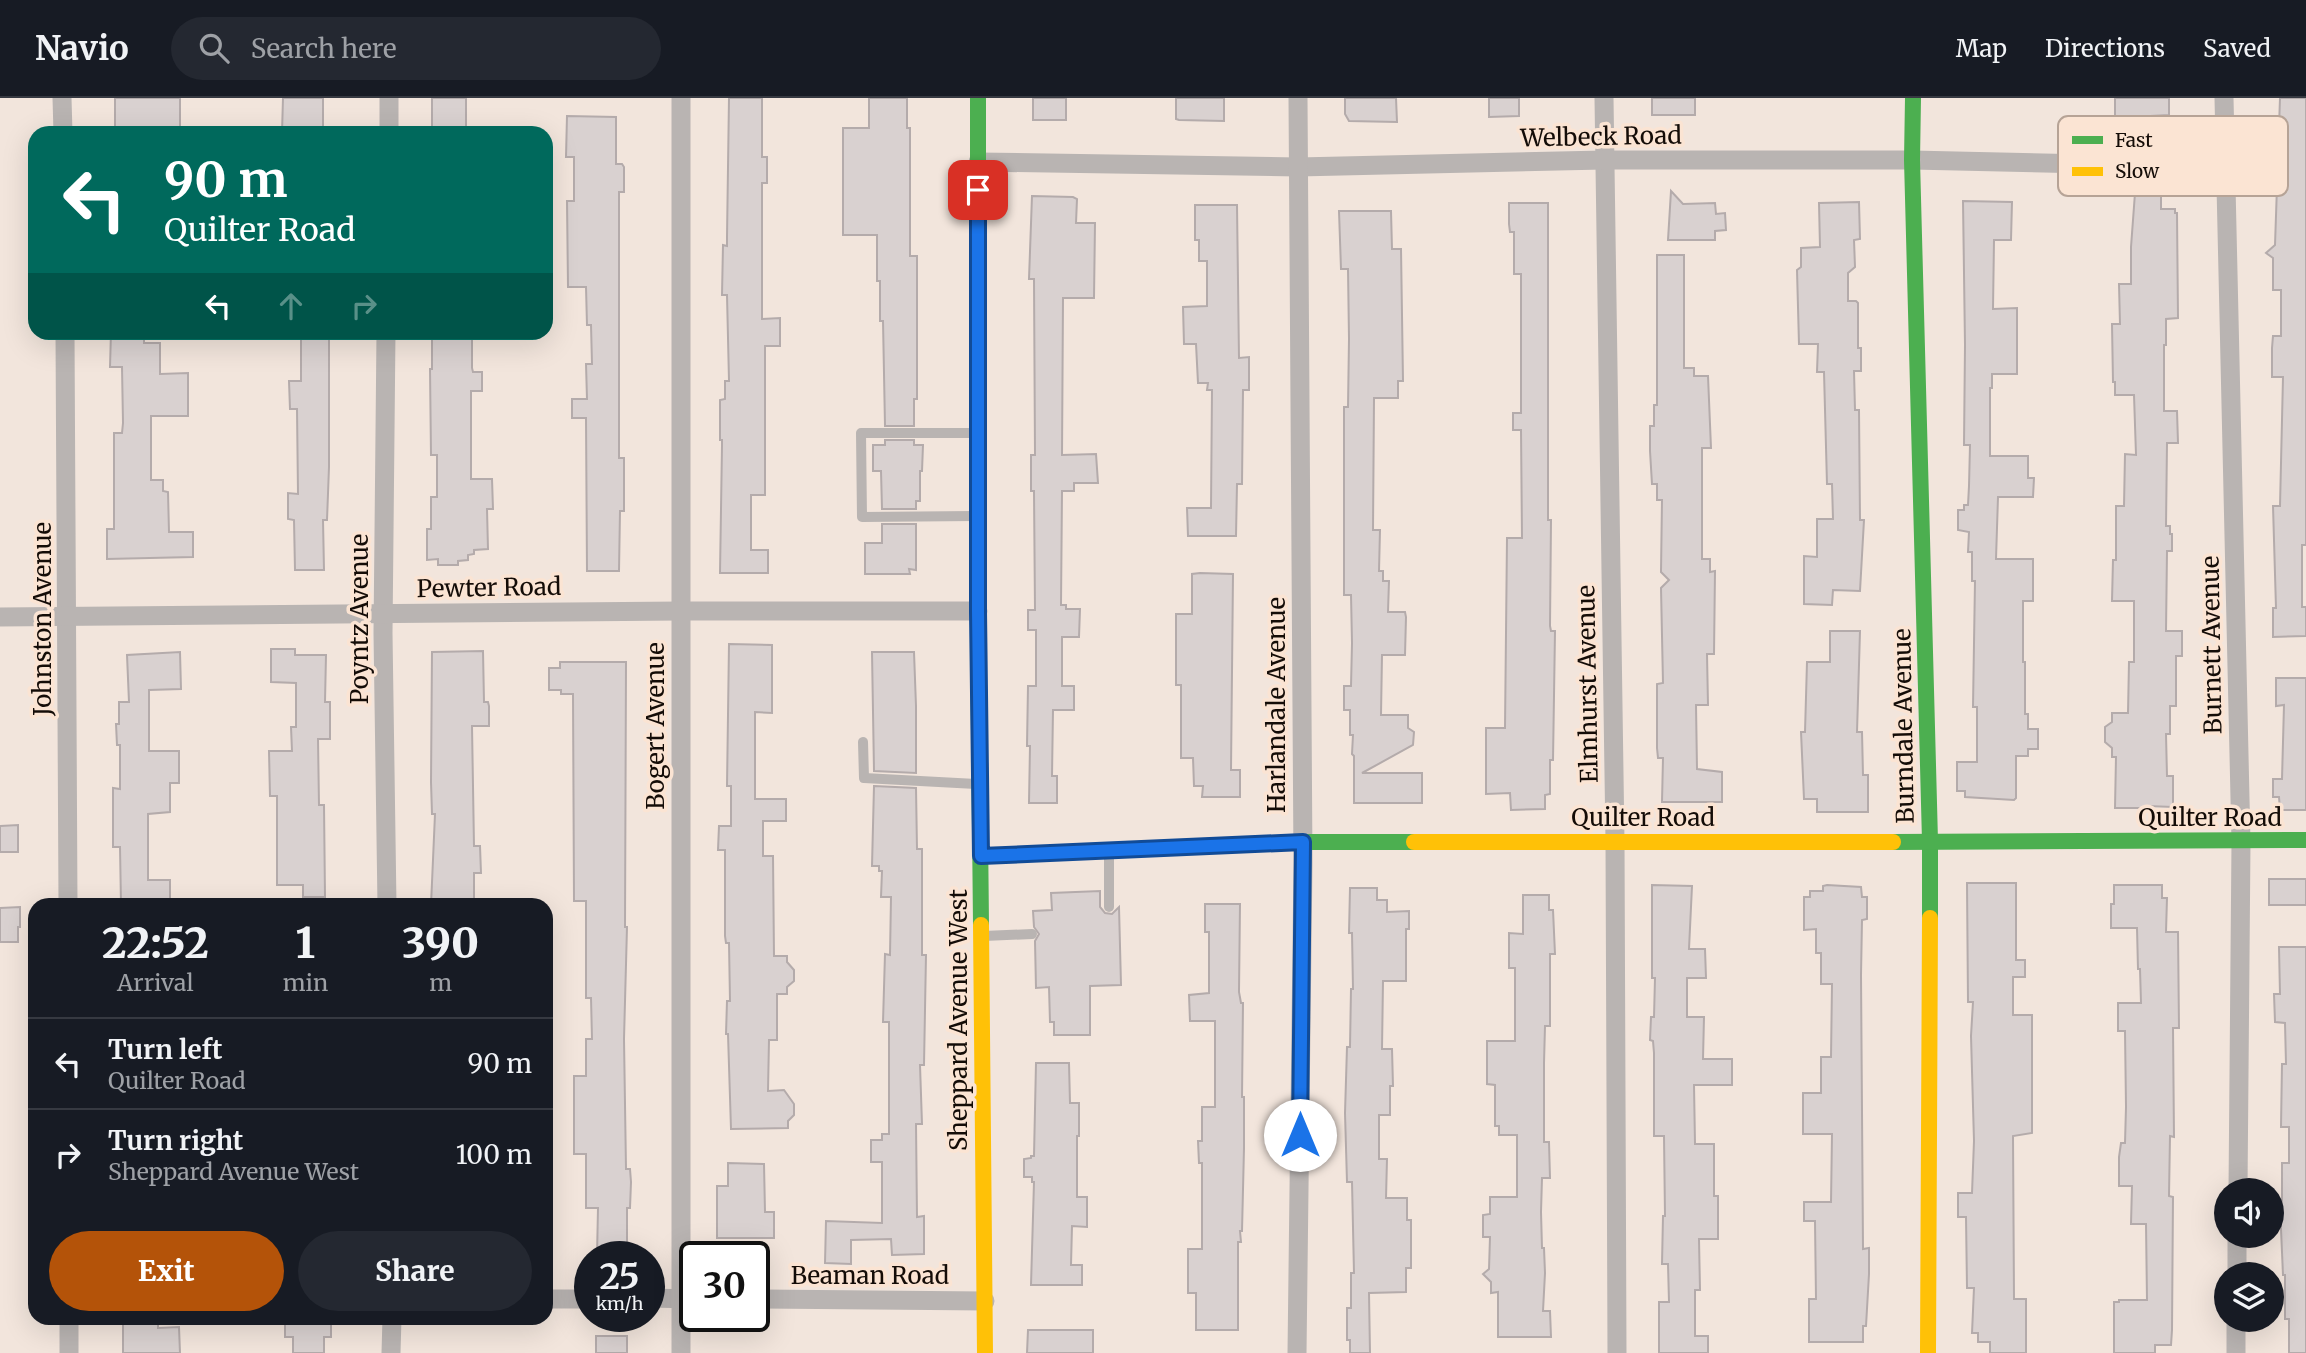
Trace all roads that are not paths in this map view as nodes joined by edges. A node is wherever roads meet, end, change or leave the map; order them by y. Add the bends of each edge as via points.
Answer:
1 (62, 98) edge
2 (389, 98) edge
3 (681, 98) edge
4 (978, 98) edge
5 (1297, 98) edge
6 (1604, 98) edge
7 (1913, 98) edge
8 (2224, 98) edge
9 (2224, 116) edge
10 (63, 126) edge
11 (389, 126) edge
12 (1604, 160) junction
13 (1912, 160) junction
14 (978, 162) junction
15 (2058, 163) edge
16 (1298, 167) junction
17 (2226, 196) edge
18 (65, 340) edge
19 (386, 340) edge
20 (978, 433) junction
21 (978, 516) junction
22 (681, 611) junction
23 (978, 611) junction
24 (384, 614) junction
25 (68, 615) junction
26 (0, 617) edge
27 (863, 742) dead end
28 (980, 784) junction
29 (2306, 840) edge
30 (1615, 841) junction
31 (1930, 841) junction
32 (1303, 842) junction
33 (2241, 842) junction
34 (1109, 851) junction
35 (981, 856) junction
36 (68, 898) edge
37 (387, 898) edge
38 (1109, 907) dead end
39 (1032, 934) dead end
40 (981, 936) junction
41 (2238, 1178) edge
42 (687, 1241) edge
43 (553, 1299) edge
44 (574, 1299) edge
45 (770, 1299) edge
46 (985, 1301) junction
47 (68, 1325) edge
48 (392, 1325) edge
49 (684, 1332) edge
50 (2236, 1332) edge
51 (69, 1353) edge
52 (391, 1353) edge
53 (681, 1353) edge
54 (985, 1353) edge
55 (1297, 1353) edge
56 (1617, 1353) edge
57 (1928, 1353) edge
58 (2236, 1353) edge

1 - 10 street
2 - 11 street
3 - 22 street, Bogert Avenue
4 - 14 street, Sheppard Avenue West
5 - 16 street, Harlandale Avenue
6 - 12 street, Elmhurst Avenue
7 - 13 street, Burndale Avenue
8 - 9 street, Burnett Avenue
12 - 13 street, Welbeck Road
12 - 16 street, Welbeck Road
12 - 30 street, Elmhurst Avenue
13 - 15 street, Welbeck Road
13 - 31 street, Burndale Avenue
14 - 16 street, Welbeck Road
14 - 20 street, Sheppard Avenue West
16 - 32 street, Harlandale Avenue
17 - 33 street, Burnett Avenue
18 - 25 street, Johnston Avenue
19 - 24 street, Poyntz Avenue
20 - 21 street, Sheppard Avenue West
20 - 21 lane via 861,433 862,517
21 - 23 street, Sheppard Avenue West
22 - 23 street, Pewter Road
22 - 24 street, Pewter Road
22 - 42 street, Bogert Avenue
23 - 28 street, Sheppard Avenue West
24 - 25 street, Pewter Road
24 - 37 street, Poyntz Avenue
25 - 26 street, Pewter Road
25 - 36 street, Johnston Avenue
27 - 28 lane via 864,778
28 - 35 street, Sheppard Avenue West
29 - 33 street, Quilter Road
30 - 31 street, Quilter Road
30 - 32 street, Quilter Road
30 - 56 street, Elmhurst Avenue
31 - 33 street, Quilter Road
31 - 57 street, Burndale Avenue
32 - 34 street, Quilter Road
32 - 55 street, Harlandale Avenue
33 - 41 street, Burnett Avenue
34 - 35 street, Quilter Road
34 - 38 lane
35 - 40 street, Sheppard Avenue West
39 - 40 lane
40 - 46 street, Sheppard Avenue West
43 - 44 street
45 - 46 street, Beaman Road
46 - 54 street, Sheppard Avenue West
47 - 51 street
48 - 52 street
49 - 53 street, Bogert Avenue
50 - 58 street

